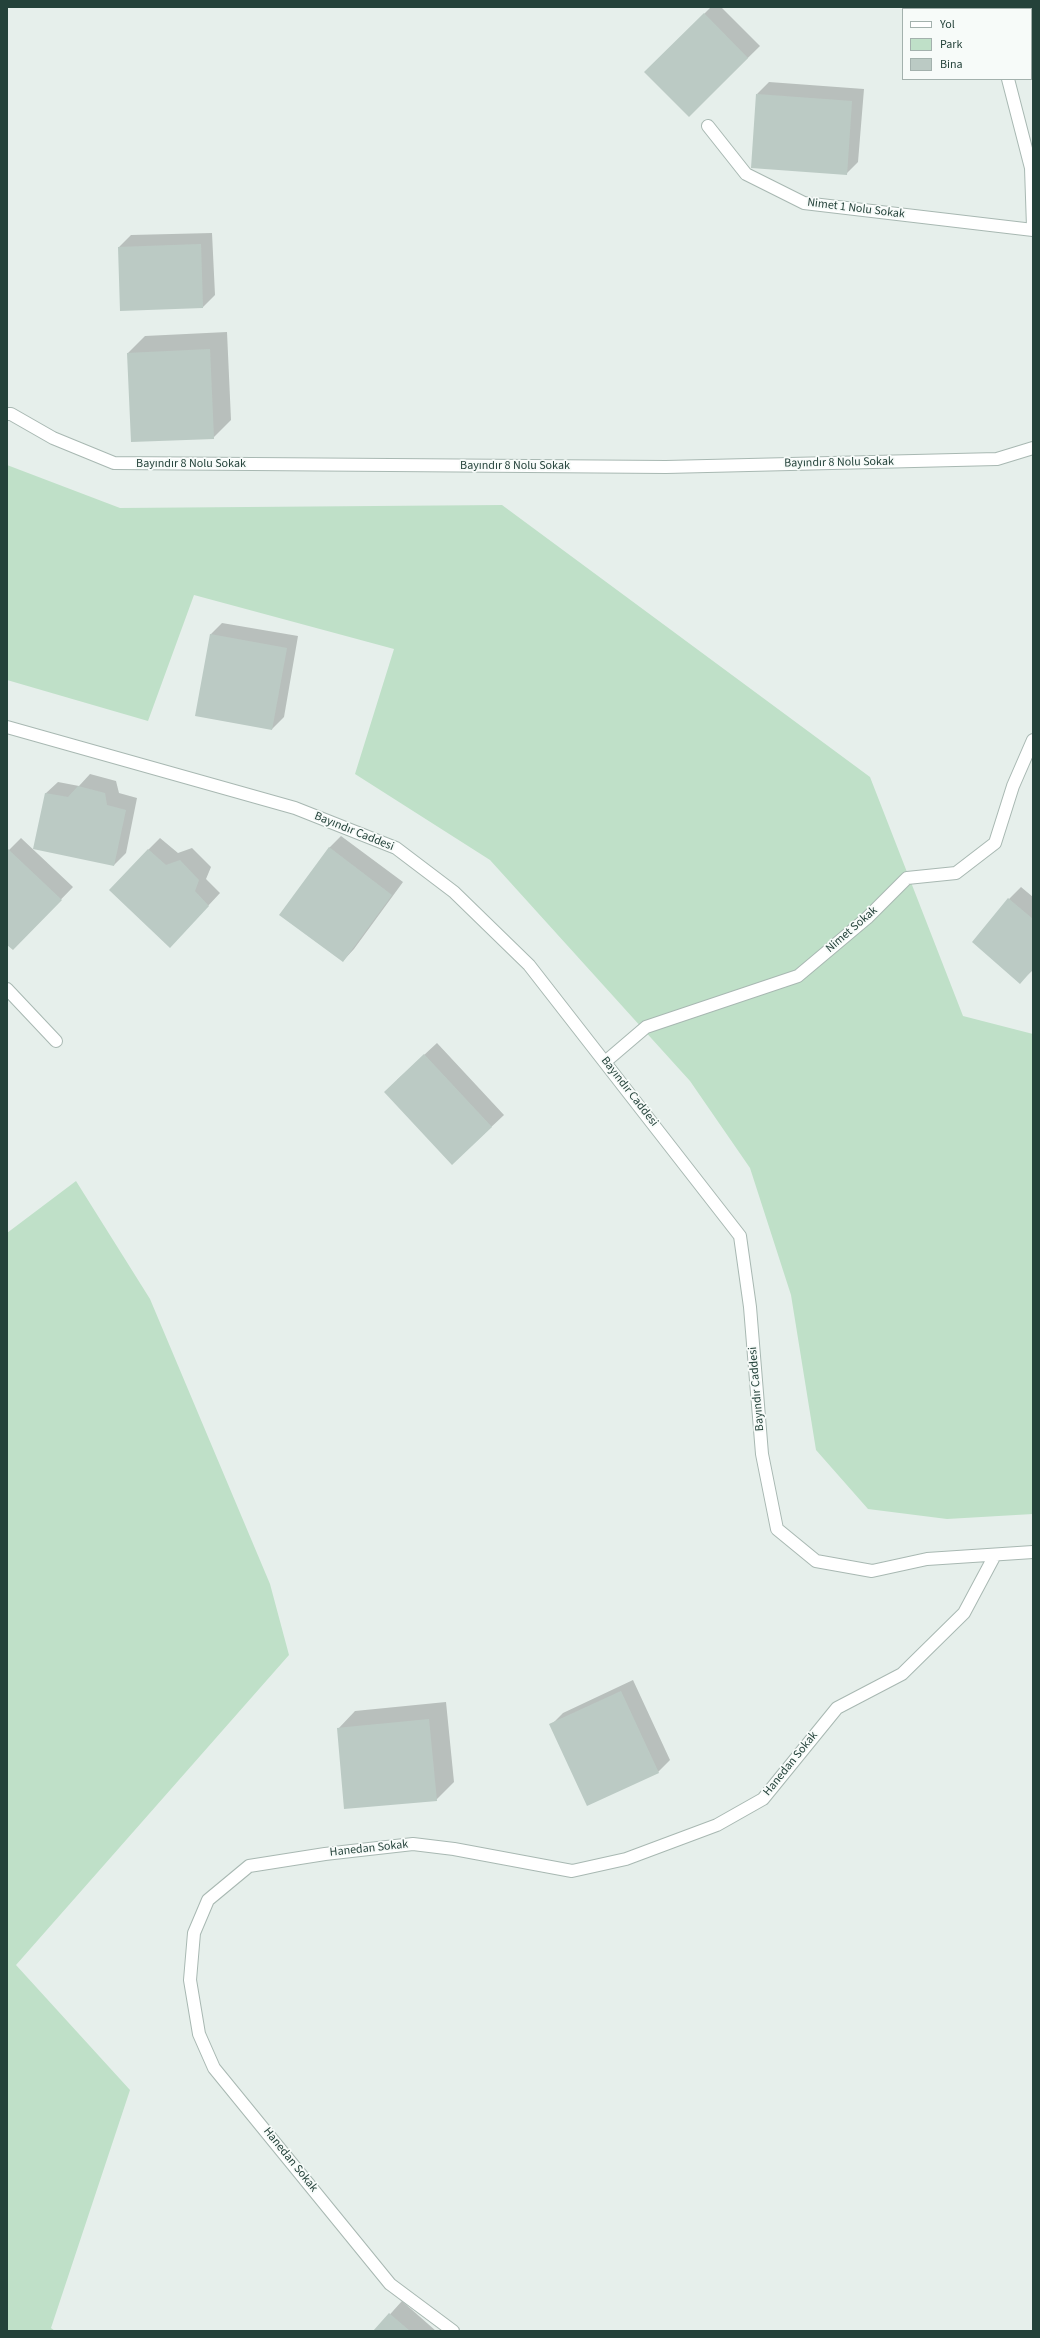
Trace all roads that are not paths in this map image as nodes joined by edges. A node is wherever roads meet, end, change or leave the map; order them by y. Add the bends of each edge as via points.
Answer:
1 (1008, 80) edge
2 (708, 126) dead end
3 (1033, 227) edge
4 (1033, 230) edge
5 (7, 414) edge
6 (1033, 448) edge
7 (7, 727) edge
8 (1033, 740) edge
9 (7, 989) edge
10 (56, 1041) dead end
11 (605, 1062) junction
12 (1033, 1552) edge
13 (995, 1555) junction
14 (454, 2331) edge

1 - 3 street via 1031,168
2 - 4 street, Nimet 1 Nolu Sokak via 746,174 804,203
5 - 6 street, Bayındır 8 Nolu Sokak via 53,438 114,463 666,467 997,459
7 - 11 street, Bayındır Caddesi via 295,808 396,848 454,892 529,965
8 - 11 street, Nimet Sokak via 1013,786 995,843 956,873 907,878 867,918 798,976 646,1027
9 - 10 street
11 - 13 street, Bayındır Caddesi via 740,1236 750,1307 762,1454 777,1529 816,1561 872,1571 927,1559
12 - 13 street, Bayındır Caddesi
13 - 14 street, Hanedan Sokak via 964,1613 902,1674 837,1708 763,1799 717,1825 626,1859 572,1871 454,1849 412,1844 325,1854 249,1866 208,1900 194,1933 190,1980 199,2034 214,2068 390,2284

